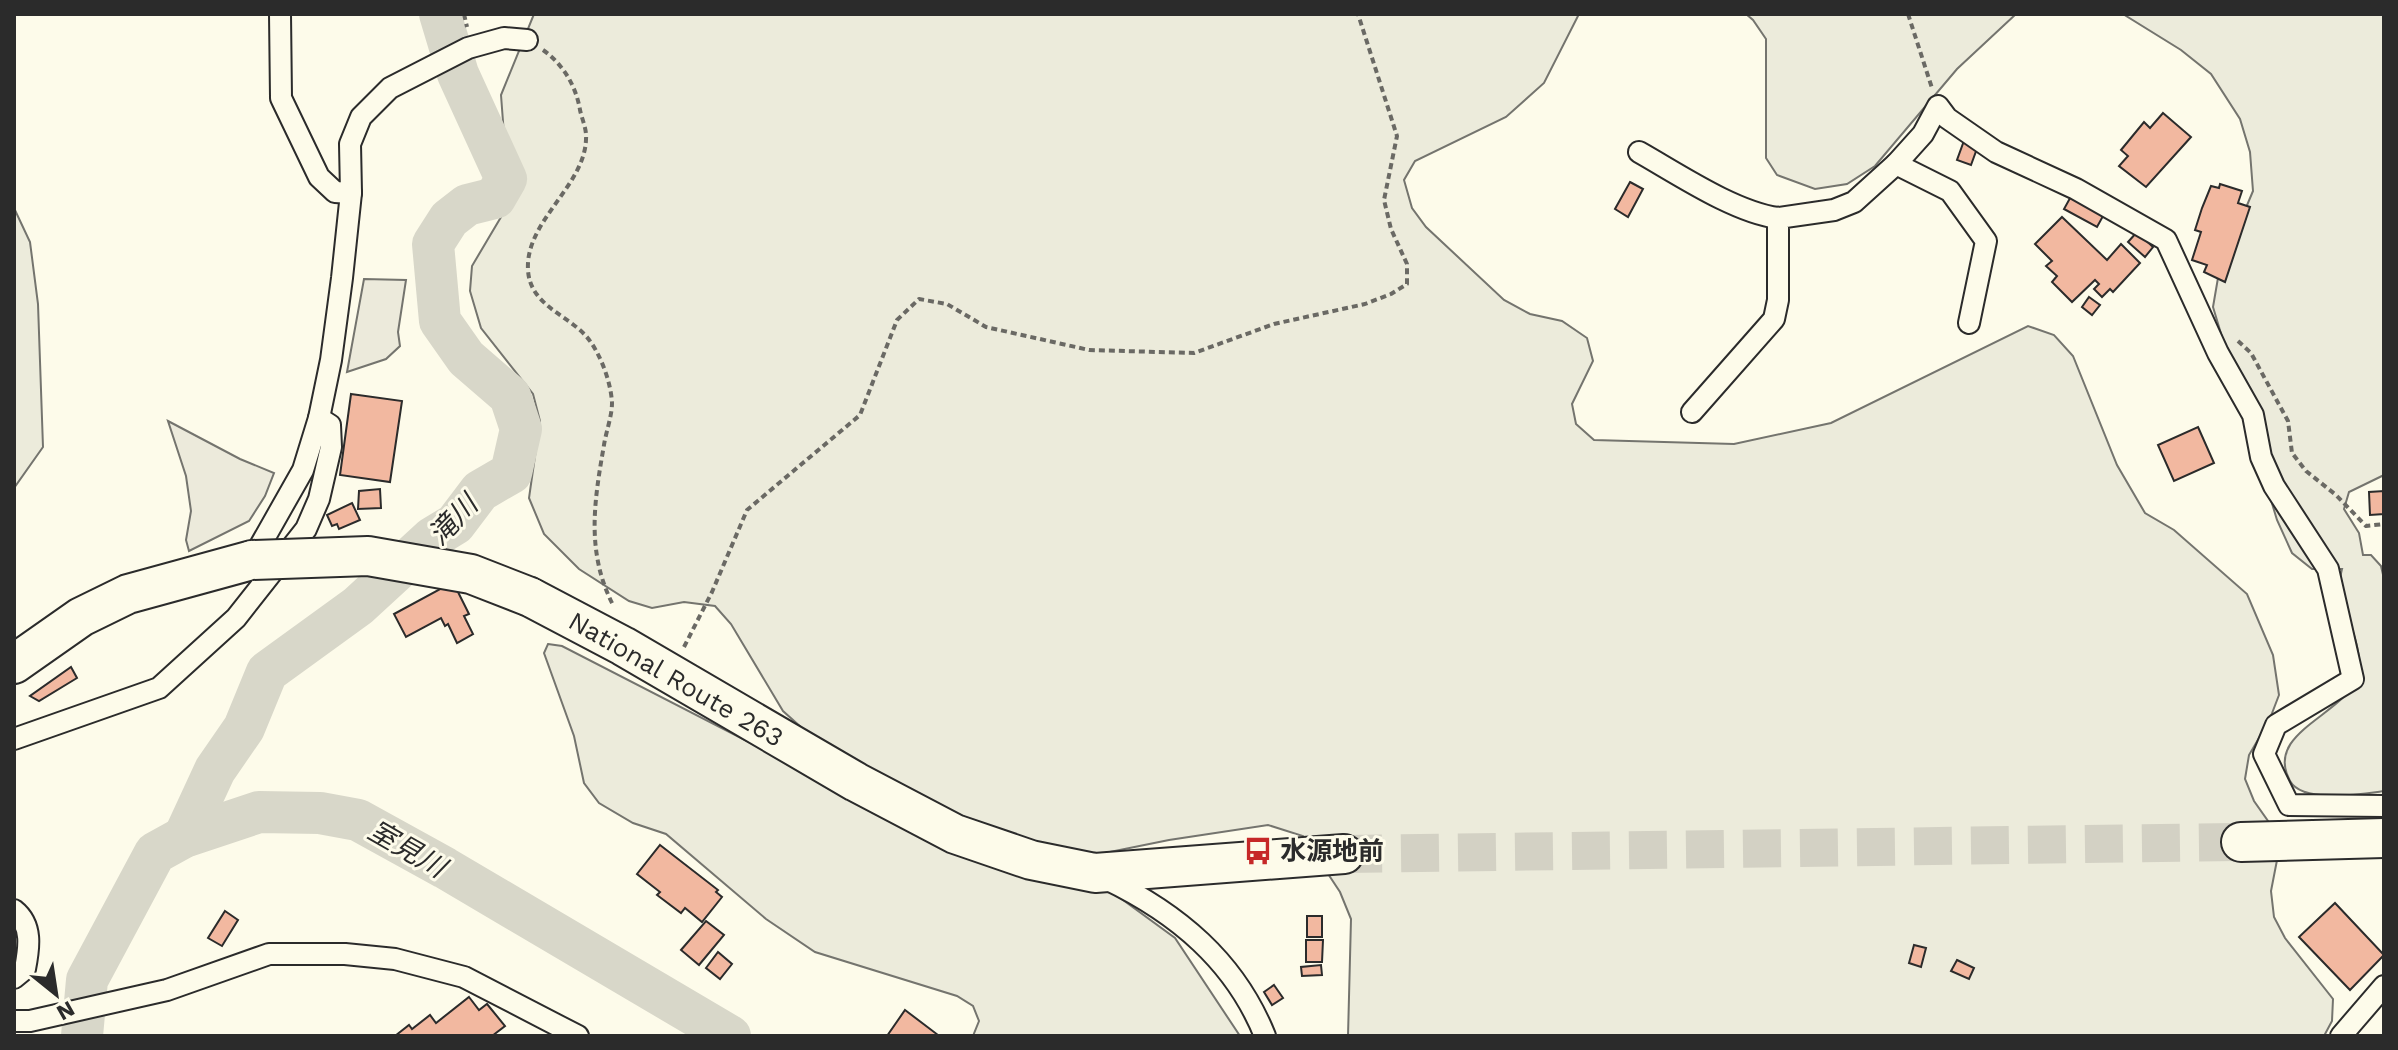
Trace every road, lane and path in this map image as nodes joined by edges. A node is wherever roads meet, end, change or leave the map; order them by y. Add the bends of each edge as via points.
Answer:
1 (280, 14) edge
2 (1358, 14) edge
3 (1908, 14) edge
4 (527, 40) joint
5 (1938, 106) junction
6 (1639, 152) dead end
7 (1896, 164) junction
8 (351, 193) junction
9 (1778, 218) junction
10 (1969, 323) dead end
11 (2234, 332) dead end
12 (1692, 412) dead end
13 (319, 418) junction
14 (2384, 524) edge
15 (252, 560) junction
16 (623, 646) junction
17 (14, 664) edge
18 (670, 674) junction
19 (14, 739) edge
20 (2384, 806) edge
21 (2384, 838) edge
22 (2241, 842) tunnel mouth
23 (1344, 854) tunnel mouth
24 (1095, 873) junction
25 (14, 910) edge
26 (14, 978) edge
27 (2384, 986) edge
28 (19, 1024) edge
29 (578, 1036) edge
30 (1265, 1036) edge
31 (2341, 1036) edge

1 - 8 street via 281,98 319,177 335,192
2 - 18 path via 1397,136 1384,200 1407,264 1407,284 1365,304 1274,324 1194,353 1089,350 986,327 947,304 919,299 897,320 860,415 747,510
3 - 5 path
4 - 8 street via 504,38 468,48 390,88 361,117 350,144
4 - 16 path via 554,58 577,91 586,140 578,169 530,245 528,273 541,302 586,336 602,364 612,404 593,517 597,555 622,625
5 - 7 street via 1923,134
5 - 20 street via 1996,152 2166,240 2253,415 2261,457 2274,486 2328,569 2353,679 2276,725 2264,754 2289,805
6 - 9 street via 1694,184 1762,216
7 - 9 street via 1854,202
7 - 10 street via 1950,191 1986,241
8 - 13 street
9 - 12 street via 1774,319
11 - 14 path via 2288,421 2292,453 2306,471 2366,526
13 - 15 street via 303,470
13 - 19 street via 330,425 331,447 319,499 306,529 236,618 159,688
15 - 16 highway, National Route 263, bridge via 368,556 471,574 530,597
15 - 17 highway, National Route 263 via 128,594 81,617
16 - 18 highway, National Route 263
18 - 24 highway, National Route 263 via 955,834 1031,860
21 - 22 highway
23 - 24 highway, National Route 263
24 - 30 street via 1170,916 1219,959
25 - 26 street via 30,940 25,969
27 - 31 street
28 - 29 street via 167,990 269,954 395,959 464,977

